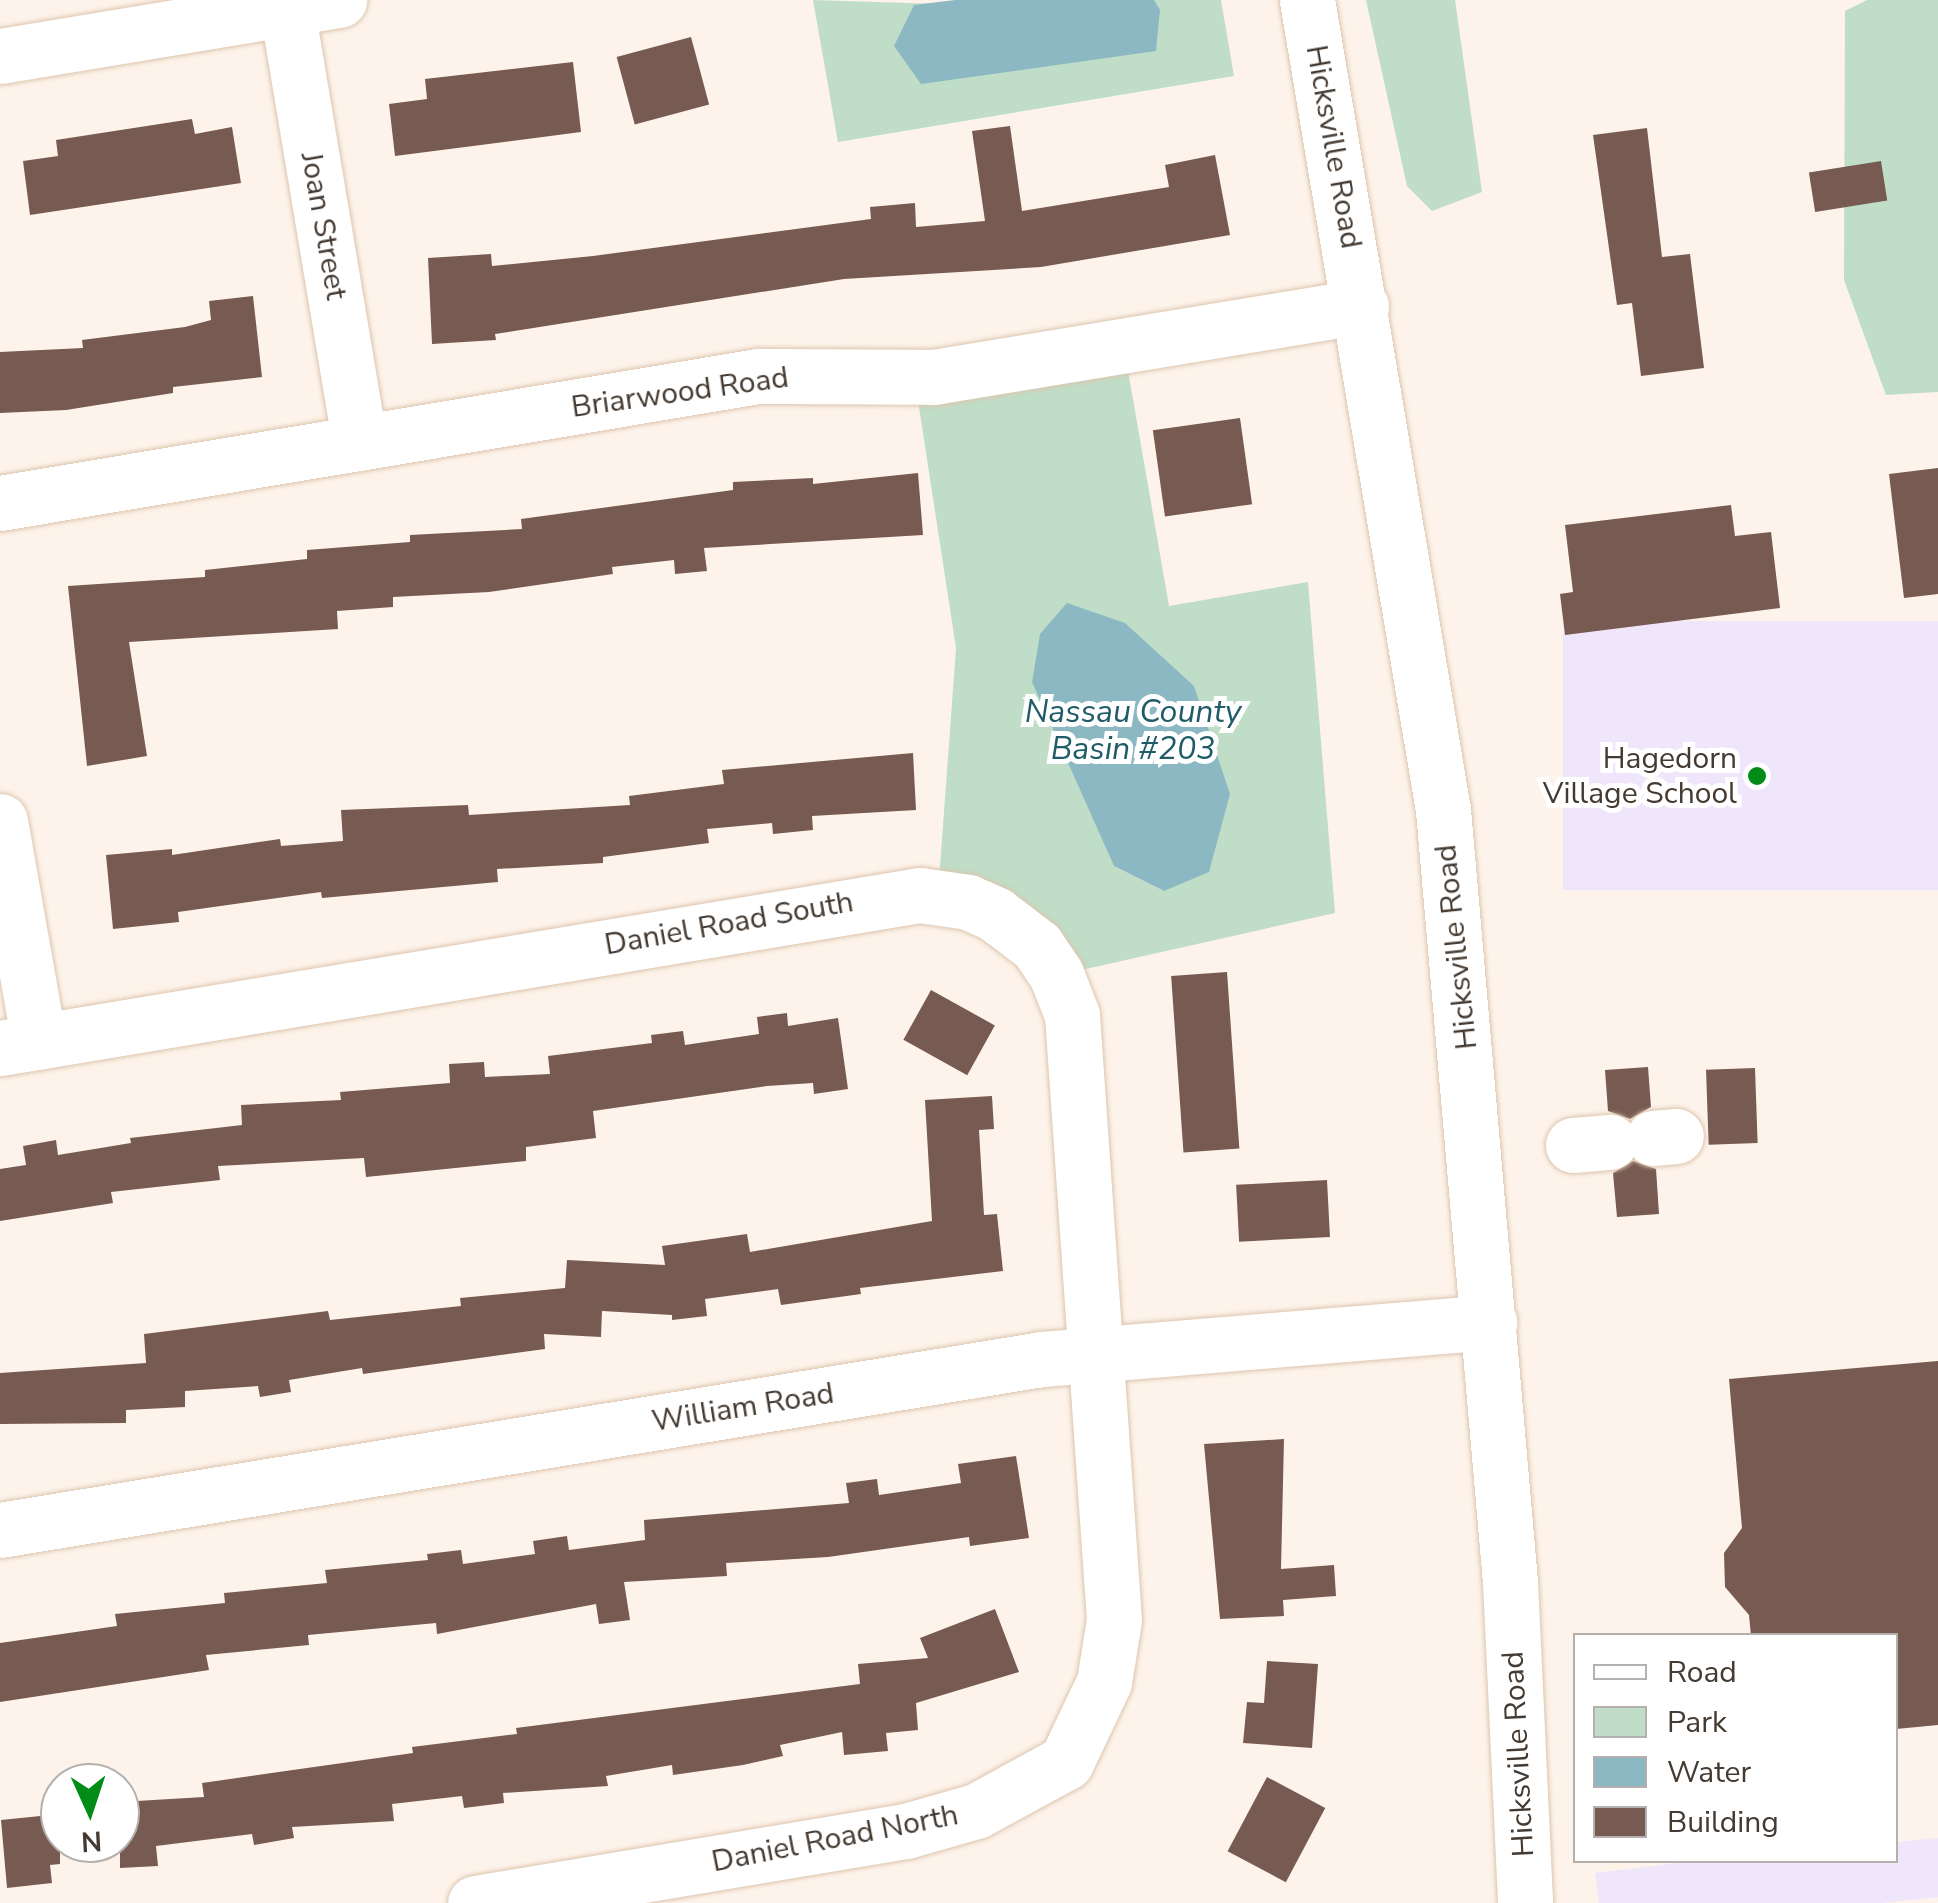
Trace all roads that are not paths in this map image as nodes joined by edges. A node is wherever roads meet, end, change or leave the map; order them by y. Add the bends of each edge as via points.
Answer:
1 (340, 0) edge
2 (1307, 0) edge
3 (286, 8) junction
4 (0, 56) edge
5 (1361, 306) junction
6 (360, 443) junction
7 (0, 504) edge
8 (0, 822) edge
9 (20, 1045) edge
10 (1490, 1322) junction
11 (1096, 1352) junction
12 (0, 1530) edge
13 (475, 1903) edge
14 (1525, 1903) edge

1 - 3 street
2 - 5 street, Hicksville Road
3 - 4 street
3 - 6 street, Joan Street
5 - 6 street, Briarwood Road via 934,376 758,376
5 - 10 street, Hicksville Road via 1443,810
6 - 7 street, Briarwood Road
8 - 9 street
9 - 11 street, Daniel Road South via 877,898 968,902 1037,946 1072,1015
10 - 11 street, William Road
10 - 14 street, Hicksville Road
11 - 12 street, William Road
11 - 13 street, Daniel Road North via 1114,1620 1084,1772 906,1831

